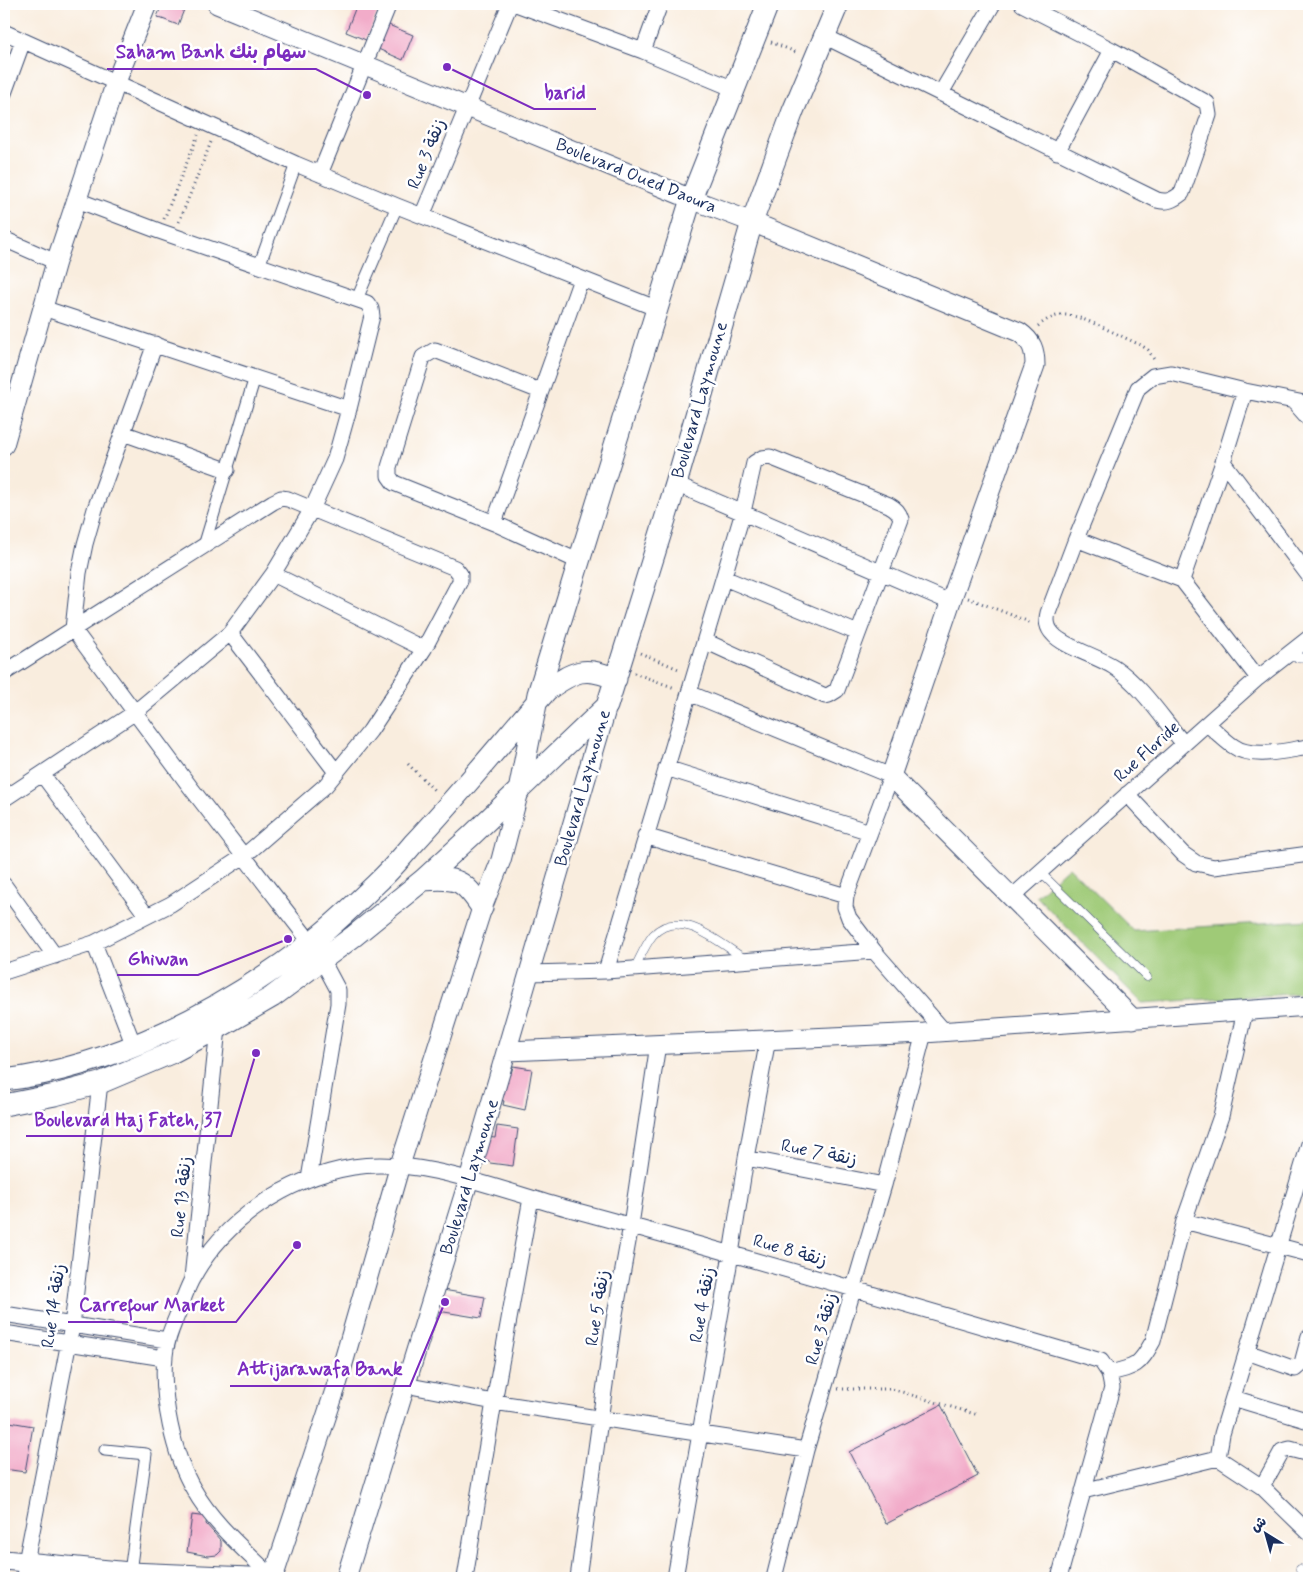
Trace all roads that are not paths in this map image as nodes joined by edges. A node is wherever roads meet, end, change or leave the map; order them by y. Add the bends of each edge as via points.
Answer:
1 (147, 4) edge
2 (217, 4) edge
3 (389, 4) edge
4 (510, 4) edge
5 (516, 4) edge
6 (660, 4) edge
7 (768, 4) edge
8 (838, 4) edge
9 (993, 4) edge
10 (1022, 4) edge
11 (4, 32) edge
12 (824, 36) junction
13 (23, 41) junction
14 (1112, 50) junction
15 (643, 51) junction
16 (365, 65) junction
17 (116, 82) junction
18 (734, 89) junction
19 (4, 93) edge
20 (941, 93) junction
21 (466, 107) junction
22 (1057, 152) junction
23 (296, 164) junction
24 (320, 174) junction
25 (691, 199) junction
26 (77, 200) junction
27 (397, 206) junction
28 (422, 216) junction
29 (752, 222) junction
30 (4, 239) edge
31 (56, 262) junction
32 (259, 266) junction
33 (581, 279) junction
34 (357, 299) junction
35 (43, 308) junction
36 (658, 308) junction
37 (155, 344) junction
38 (255, 378) junction
39 (540, 391) junction
40 (1245, 391) junction
41 (1302, 403) edge
42 (349, 409) junction
43 (1309, 419) edge
44 (123, 433) junction
45 (4, 445) edge
46 (1223, 462) junction
47 (227, 470) junction
48 (676, 484) junction
49 (312, 509) junction
50 (744, 512) junction
51 (494, 523) junction
52 (1076, 539) junction
53 (204, 546) junction
54 (580, 562) junction
55 (881, 572) junction
56 (273, 574) junction
57 (1309, 576) edge
58 (724, 578) junction
59 (1182, 580) junction
60 (952, 597) junction
61 (73, 630) junction
62 (230, 633) junction
63 (858, 633) junction
64 (1309, 638) edge
65 (705, 641) junction
66 (424, 649) junction
67 (1285, 657) junction
68 (1309, 658) edge
69 (4, 673) edge
70 (618, 674) junction
71 (1258, 678) junction
72 (690, 693) junction
73 (535, 704) junction
74 (607, 706) junction
75 (134, 714) junction
76 (1207, 724) junction
77 (1184, 744) junction
78 (1309, 747) edge
79 (666, 768) junction
80 (336, 772) junction
81 (42, 774) junction
82 (891, 776) junction
83 (519, 791) junction
84 (1127, 794) junction
85 (4, 799) edge
86 (870, 832) junction
87 (645, 836) junction
88 (1309, 854) edge
89 (244, 856) junction
90 (1040, 872) junction
91 (423, 880) junction
92 (4, 885) edge
93 (846, 896) junction
94 (1012, 897) junction
95 (482, 908) junction
96 (147, 916) junction
97 (94, 943) junction
98 (874, 951) junction
99 (316, 952) junction
100 (55, 956) junction
101 (747, 960) junction
102 (634, 969) junction
103 (606, 971) junction
104 (4, 972) edge
105 (529, 973) junction
106 (1148, 977) dead end
107 (1309, 1006) edge
108 (1245, 1011) junction
109 (1133, 1019) junction
110 (218, 1028) junction
111 (944, 1031) junction
112 (924, 1033) junction
113 (768, 1038) junction
114 (658, 1044) junction
115 (134, 1046) junction
116 (508, 1051) junction
117 (4, 1080) edge
118 (100, 1083) junction
119 (4, 1105) edge
120 (1309, 1148) edge
121 (746, 1158) junction
122 (400, 1165) junction
123 (309, 1179) junction
124 (469, 1179) junction
125 (884, 1185) junction
126 (531, 1198) junction
127 (1184, 1221) junction
128 (631, 1225) junction
129 (1279, 1246) junction
130 (731, 1254) junction
131 (1309, 1254) edge
132 (192, 1280) junction
133 (853, 1288) junction
134 (4, 1314) edge
135 (72, 1326) junction
136 (4, 1332) edge
137 (167, 1340) junction
138 (68, 1344) junction
139 (1308, 1347) edge
140 (1247, 1352) junction
141 (164, 1358) junction
142 (1105, 1367) junction
143 (405, 1385) junction
144 (1233, 1398) junction
145 (494, 1402) junction
146 (600, 1418) junction
147 (1309, 1422) edge
148 (698, 1435) junction
149 (105, 1450) dead end
150 (806, 1450) junction
151 (1309, 1454) edge
152 (1218, 1458) junction
153 (1262, 1487) junction
154 (1083, 1491) junction
155 (1309, 1533) edge
156 (4, 1560) edge
157 (1300, 1569) dead end
158 (25, 1570) edge
159 (130, 1575) edge
160 (274, 1578) edge
161 (346, 1578) edge
162 (465, 1578) edge
163 (578, 1578) edge
164 (675, 1578) edge
165 (774, 1578) edge
166 (1059, 1578) edge
167 (1306, 1578) edge

1 - 17 street
2 - 16 street, Boulevard Oued Daoura
3 - 16 street
4 - 21 street, Rue 3 زنقة
5 - 15 street
6 - 15 street
7 - 18 main road
8 - 12 main road, Boulevard Laymoune
9 - 20 street
10 - 14 street
11 - 13 street
12 - 20 street
12 - 29 main road, Boulevard Laymoune
13 - 17 street
13 - 19 street
14 - 22 street
14 - 22 street via 1207,103 1209,115 1182,193 1163,202
15 - 18 street
16 - 21 street, Boulevard Oued Daoura
16 - 24 street
17 - 23 street
17 - 26 street
18 - 25 main road
20 - 22 street
21 - 25 street, Boulevard Oued Daoura
21 - 28 street, Rue 3 زنقة
23 - 24 street
23 - 32 street
24 - 27 street
25 - 29 street, Boulevard Oued Daoura
25 - 36 main road
26 - 31 street
26 - 32 street
27 - 28 street
27 - 34 street
28 - 33 street
29 - 48 main road, Boulevard Laymoune
29 - 60 street, Boulevard Oued Daoura via 1009,328 1025,336 1034,347 1035,365
30 - 31 street
31 - 35 street
32 - 34 street
33 - 36 street
33 - 39 street
34 - 42 street via 367,303 372,316
35 - 37 street
35 - 45 street
36 - 54 main road
37 - 38 street
37 - 44 street
38 - 42 street
38 - 47 street
39 - 51 street
39 - 51 street via 435,350 423,357 389,476 394,483
40 - 41 street
40 - 46 street
40 - 52 street via 1172,373 1147,379 1138,388
41 - 43 street
42 - 49 street via 335,459
44 - 47 street
44 - 61 street via 85,544
46 - 57 street
46 - 59 street
47 - 53 street
48 - 50 street
48 - 70 main road, Boulevard Laymoune
49 - 53 street via 281,498
49 - 56 street
49 - 66 street via 455,568 460,574 460,581
50 - 55 street
50 - 55 street via 754,463 770,457 896,508 901,519
50 - 58 street
51 - 54 street
52 - 59 street
52 - 77 street via 1048,612 1049,629 1057,638 1103,660 1126,676
53 - 61 street
54 - 73 main road
55 - 60 street
55 - 63 street
56 - 62 street
56 - 66 street
58 - 63 street
58 - 65 street
59 - 71 street
60 - 82 street
61 - 69 street
61 - 75 street
62 - 75 street
62 - 80 street
63 - 65 street via 837,690 825,696
64 - 67 street, Rue Floride
65 - 72 street
66 - 80 street via 370,731
67 - 68 lane
67 - 71 street, Rue Floride
70 - 73 main road via 580,672 547,690
70 - 74 main road, Boulevard Laymoune
71 - 76 street, Rue Floride
72 - 79 street
72 - 82 street
73 - 83 main road
73 - 99 main road via 449,806
74 - 83 main road
74 - 105 street, Boulevard Laymoune
75 - 81 street
75 - 89 street
76 - 77 street, Rue Floride
76 - 78 street via 1244,752
77 - 84 street, Rue Floride
79 - 86 street
79 - 87 street
80 - 89 street via 326,785
81 - 85 street
81 - 96 street
82 - 86 street
82 - 94 street
83 - 91 main road
83 - 95 street via 501,860
84 - 88 street via 1183,854 1196,863 1214,867
84 - 90 street, Rue Floride
86 - 93 street
87 - 93 street
87 - 103 street
89 - 96 street
89 - 99 street
90 - 94 street, Rue Floride
90 - 106 lane
91 - 95 main road via 442,878 462,883
91 - 99 main road via 354,936
92 - 100 street
93 - 98 street via 849,918
94 - 109 street
95 - 122 street
96 - 97 street
97 - 100 street
97 - 115 street
98 - 101 street
98 - 111 street
99 - 110 main road via 272,997
99 - 115 main road
99 - 123 street via 338,990 338,1004
100 - 104 street
101 - 102 street
101 - 102 lane via 699,930 679,923 664,927 653,936
102 - 103 street
103 - 105 street
105 - 116 street, Boulevard Laymoune
107 - 108 street
108 - 109 street
108 - 127 street via 1221,1116
109 - 111 street
110 - 118 main road via 171,1053
110 - 132 street, Rue 13 زنقة
111 - 112 street
112 - 113 street
112 - 125 street, Rue 3 زنقة
113 - 114 street
113 - 121 street, Rue 4 زنقة
114 - 116 street
114 - 128 street, Rue 5 زنقة
115 - 117 main road via 82,1064 32,1077
116 - 124 street, Boulevard Laymoune
118 - 119 main road
118 - 135 street, Rue 14 زنقة
120 - 129 street
121 - 125 street, Rue 7 زنقة
121 - 130 street, Rue 4 زنقة
122 - 123 street, Rue 8 زنقة via 354,1167
122 - 124 street, Rue 8 زنقة
122 - 160 street via 338,1381
123 - 132 street, Rue 8 زنقة via 272,1196 243,1217 214,1248
124 - 126 street, Rue 8 زنقة
124 - 143 street, Boulevard Laymoune
125 - 133 street, Rue 3 زنقة
126 - 128 street, Rue 8 زنقة
126 - 145 street
127 - 129 street
127 - 142 street via 1153,1341 1143,1358 1132,1368
128 - 130 street, Rue 8 زنقة
128 - 146 street, Rue 5 زنقة
129 - 131 street
129 - 140 street
130 - 133 street, Rue 8 زنقة
130 - 148 street, Rue 4 زنقة
132 - 137 street
133 - 142 street, Rue 8 زنقة
133 - 150 street, Rue 3 زنقة
134 - 135 street
135 - 137 street
135 - 138 street, Rue 14 زنقة
136 - 138 street
137 - 141 street
138 - 141 street
138 - 158 street, Rue 14 زنقة
139 - 140 street via 1295,1369
140 - 144 street
141 - 160 street via 166,1401 175,1446 194,1490 217,1521
142 - 154 street via 1112,1388
143 - 145 street
143 - 161 street, Boulevard Laymoune
144 - 147 street
144 - 152 street
145 - 146 street
145 - 162 street
146 - 148 street
146 - 163 street, Rue 5 زنقة
148 - 150 street
148 - 164 street, Rue 4 زنقة
149 - 159 street via 146,1454
150 - 165 street, Rue 3 زنقة
151 - 153 street via 1290,1448 1282,1451
152 - 153 street
152 - 154 street
153 - 155 street
154 - 166 street
156 - 158 street
157 - 167 lane
158 - 159 street
159 - 160 street

